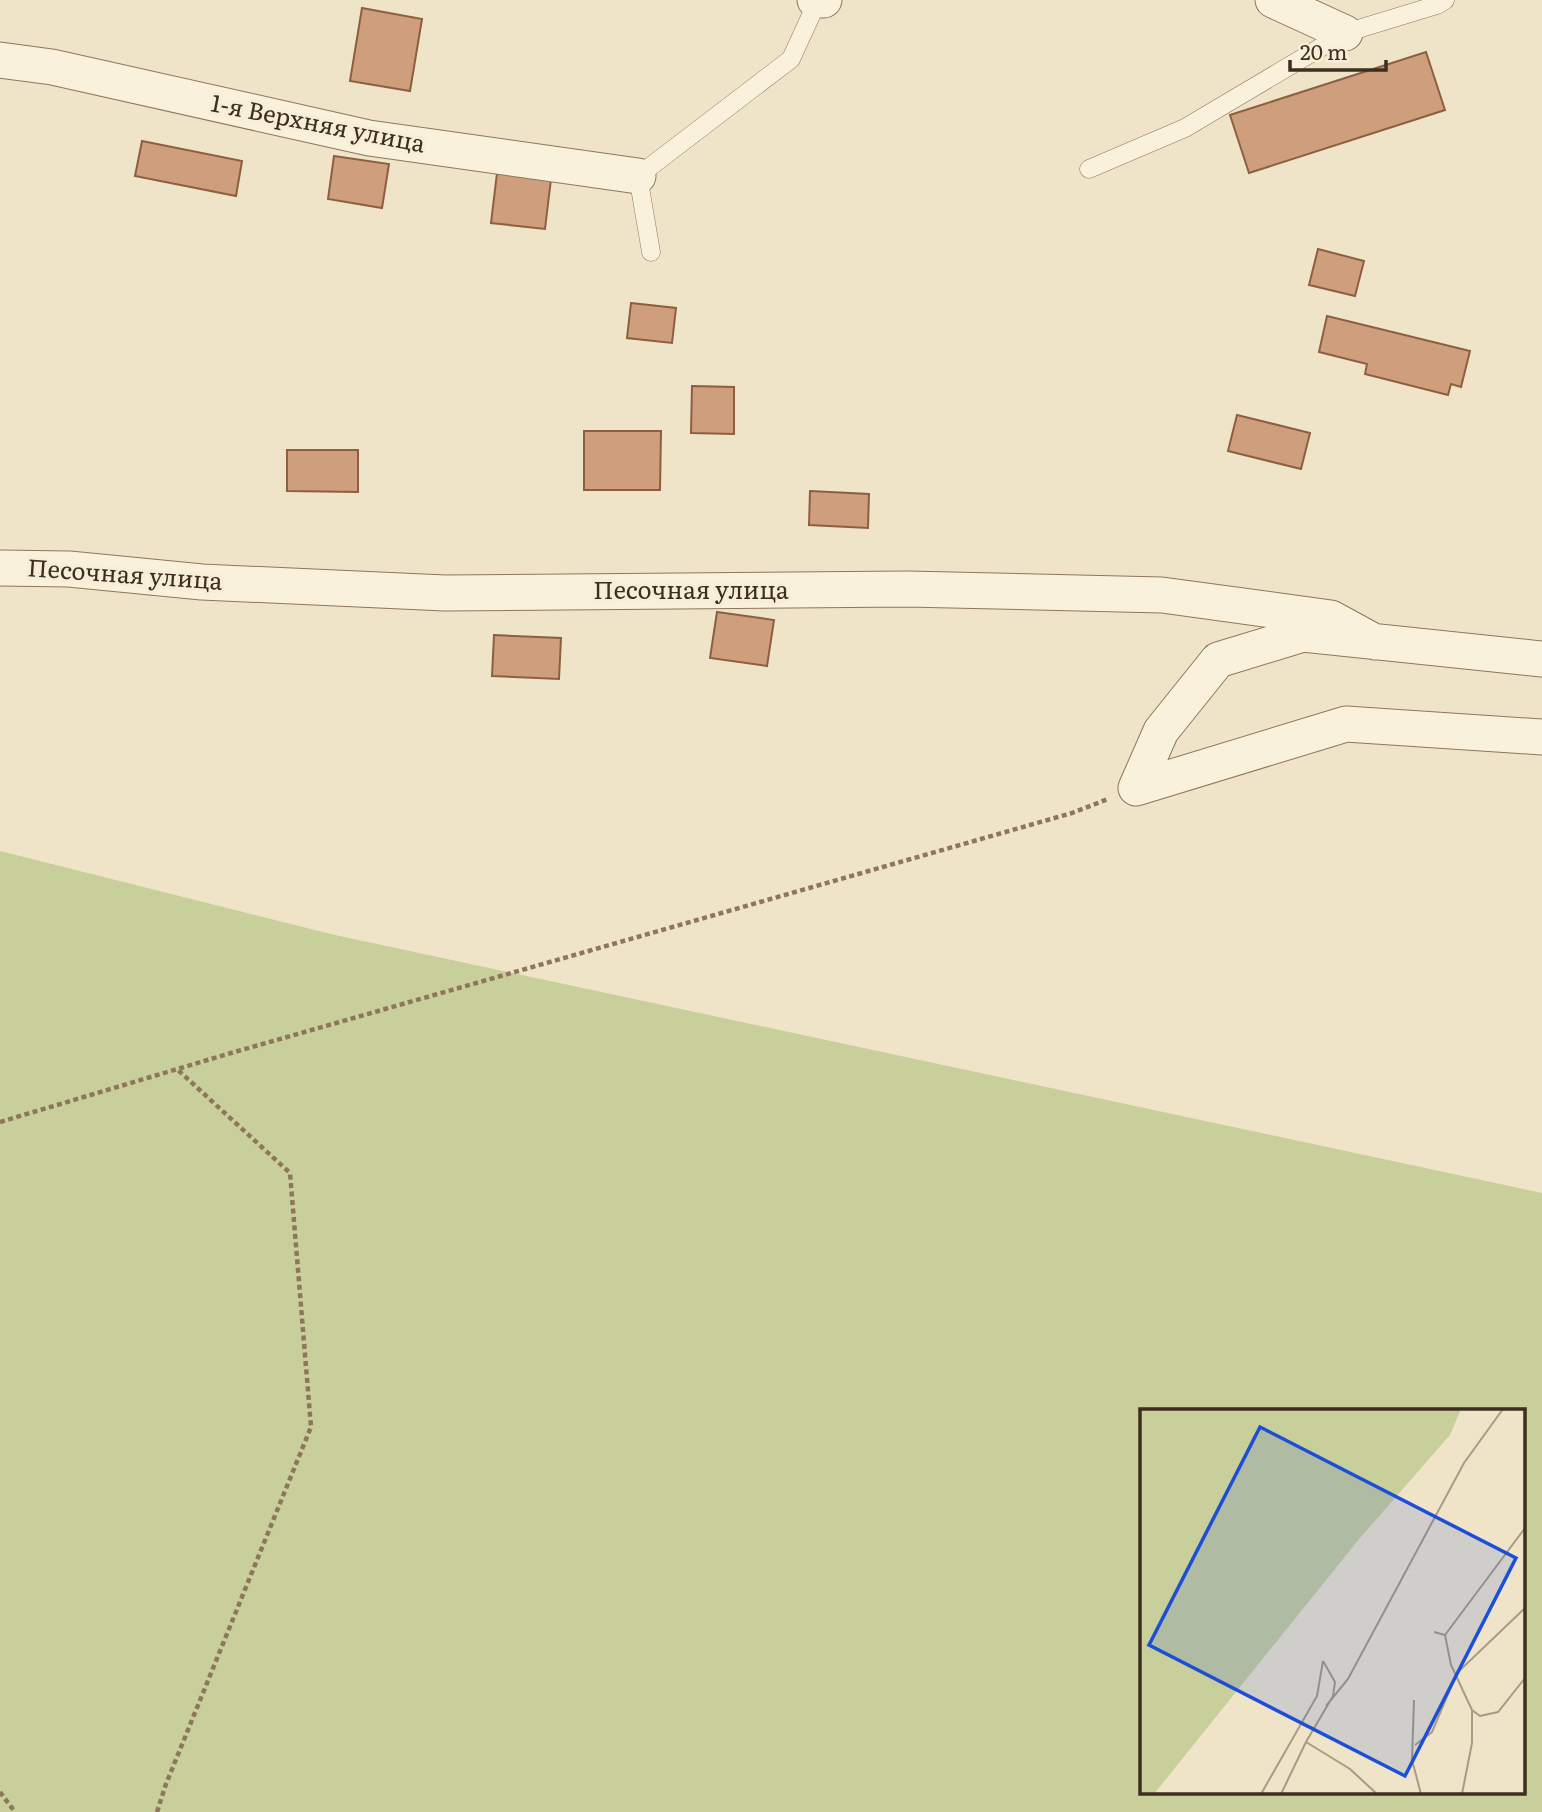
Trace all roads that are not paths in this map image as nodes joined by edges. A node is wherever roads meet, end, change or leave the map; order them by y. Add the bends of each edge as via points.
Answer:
1 (817, 0) edge
2 (824, 0) edge
3 (1273, 0) edge
4 (1445, 0) edge
5 (1345, 33) junction
6 (0, 60) edge
7 (1089, 169) dead end
8 (638, 176) junction
9 (651, 252) dead end
10 (0, 568) edge
11 (1375, 642) junction
12 (1542, 659) edge
13 (1542, 737) edge

1 - 2 street
1 - 8 lane via 791,60
3 - 5 street
4 - 5 lane
5 - 7 lane via 1185,128
6 - 8 street, 1-я Верхняя улица via 52,67 369,138
8 - 9 lane
10 - 11 street, Песочная улица via 445,593 907,589 1162,595 1331,618
11 - 12 street
11 - 13 street via 1303,634 1218,660 1161,731 1136,788 1346,724

